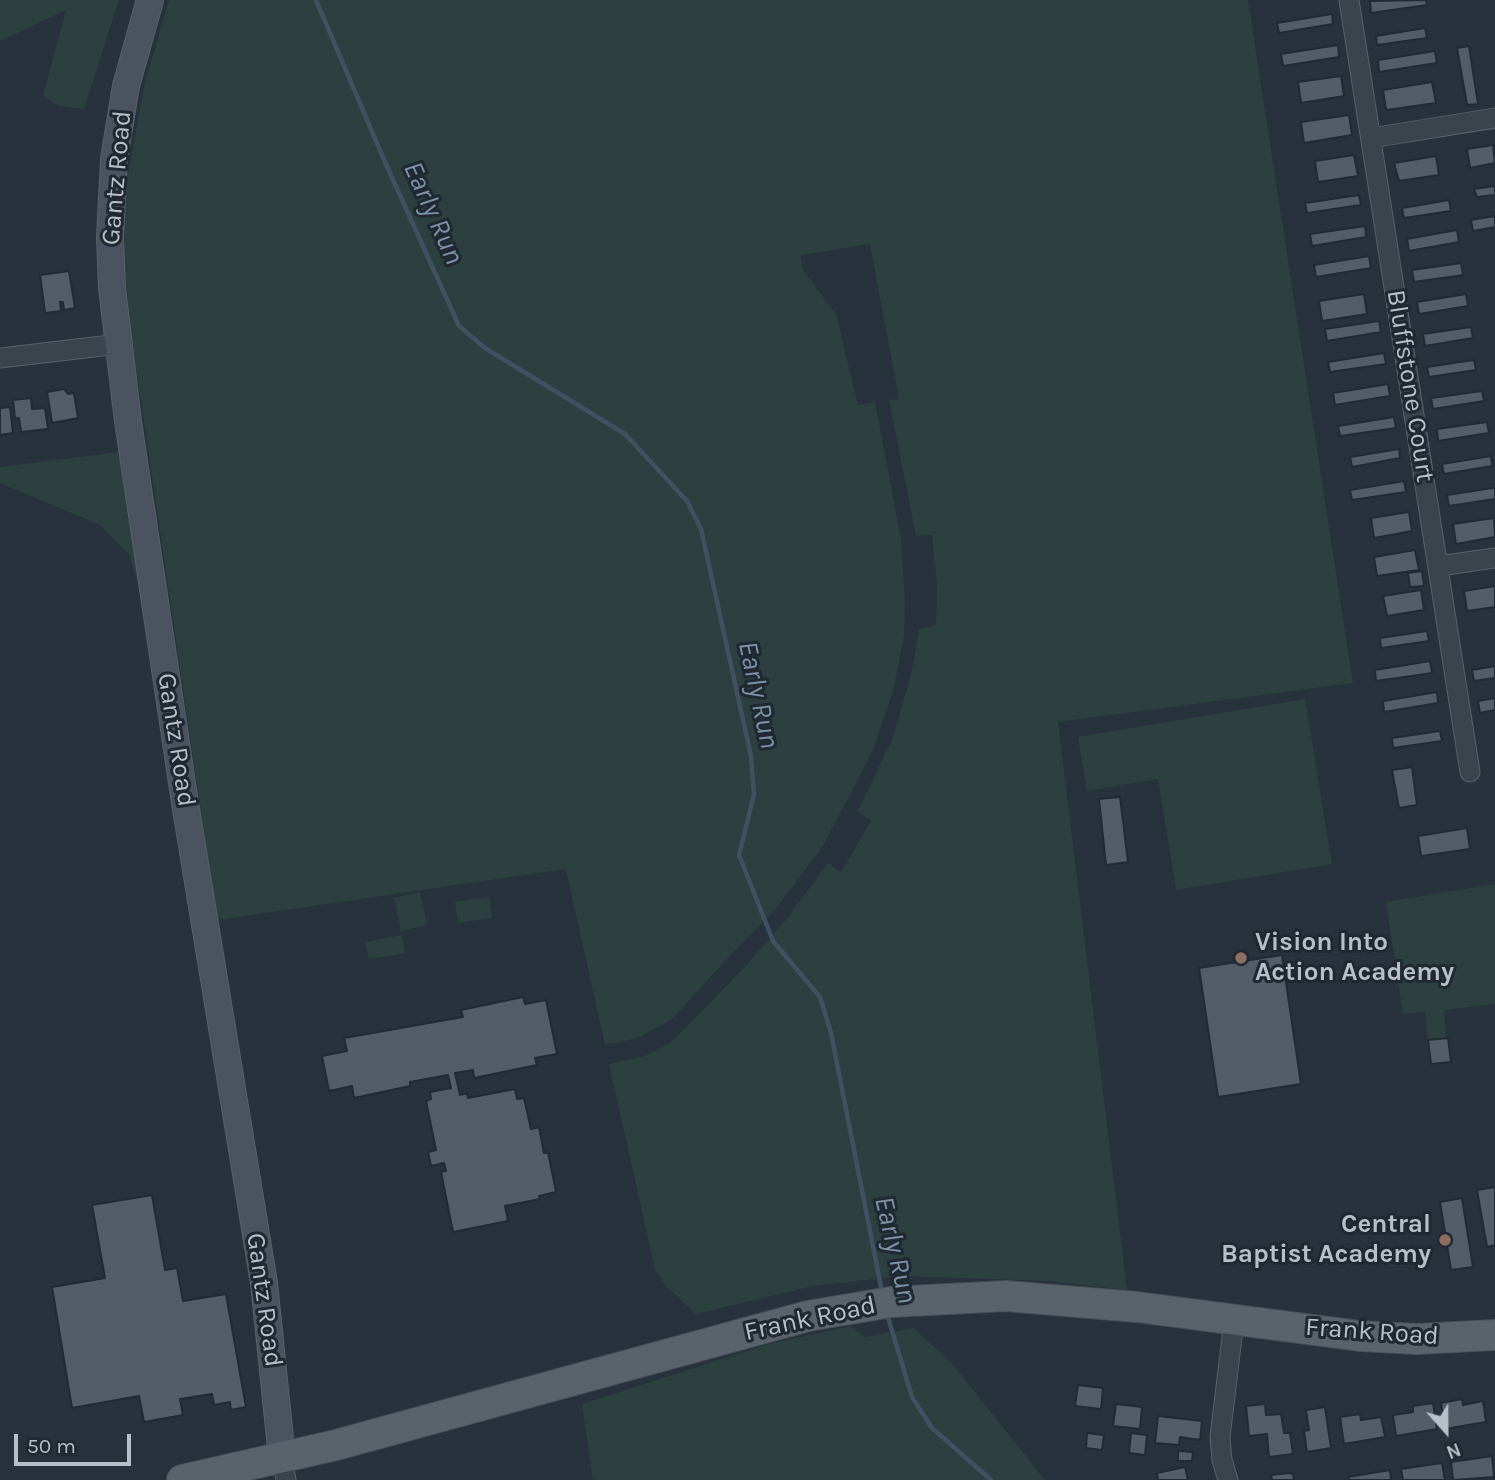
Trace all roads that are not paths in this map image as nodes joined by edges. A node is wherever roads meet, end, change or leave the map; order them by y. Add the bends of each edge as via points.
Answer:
1 (150, 0) edge
2 (1349, 0) edge
3 (1495, 118) edge
4 (1371, 138) junction
5 (119, 344) junction
6 (0, 358) edge
7 (1495, 558) edge
8 (1439, 566) junction
9 (1470, 772) dead end
10 (1234, 1320) junction
11 (1495, 1335) edge
12 (284, 1469) edge
13 (183, 1480) edge
14 (1228, 1480) edge

1 - 5 main road, Gantz Road via 126,86 111,188 112,288
2 - 4 street, Bluffstone Court
3 - 4 street
4 - 8 street, Bluffstone Court
5 - 6 street
5 - 12 main road, Gantz Road via 185,803 264,1283
7 - 8 street
8 - 9 street, Bluffstone Court
10 - 11 main road, Frank Road via 1417,1339
10 - 12 main road, Frank Road via 1006,1296 865,1306 743,1332
10 - 14 street via 1220,1437
12 - 13 main road, Frank Road

